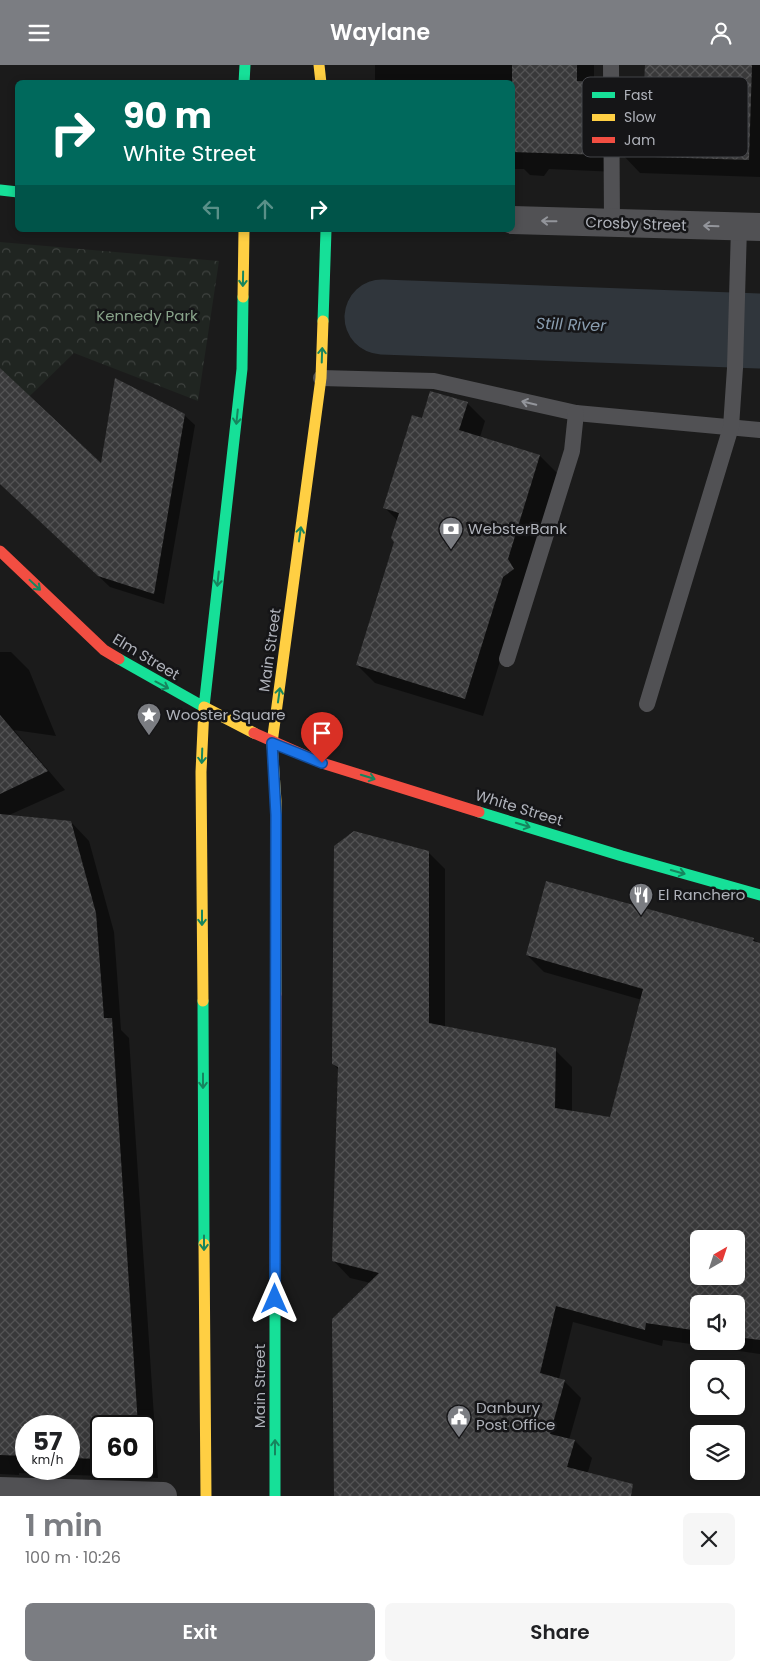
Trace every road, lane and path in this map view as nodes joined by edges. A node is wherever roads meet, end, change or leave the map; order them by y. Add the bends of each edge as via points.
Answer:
1 (245, 65) edge
2 (319, 65) edge
3 (244, 80) edge
4 (321, 80) edge
5 (612, 157) edge
6 (0, 190) edge
7 (15, 191) edge
8 (515, 220) edge
9 (612, 223) junction
10 (750, 227) edge
11 (244, 232) edge
12 (326, 232) edge
13 (321, 378) junction
14 (576, 413) junction
15 (730, 427) junction
16 (760, 430) edge
17 (0, 551) edge
18 (507, 659) dead end
19 (647, 704) dead end
20 (204, 707) junction
21 (272, 743) junction
22 (760, 895) edge
23 (0, 1491) edge
24 (163, 1496) edge
25 (206, 1496) edge
26 (275, 1496) edge

1 - 3 main road
2 - 4 main road
5 - 9 lane
6 - 7 main road
9 -> 8 street, Crosby Street
10 -> 9 street, Crosby Street
10 - 15 lane via 738,290 736,369
11 -> 20 main road via 242,369
13 -> 12 main road, Main Street
14 -> 13 lane via 434,381
21 -> 13 main road, Main Street
14 - 15 lane
14 - 18 lane via 572,451
15 - 16 lane
15 - 19 lane
17 -> 20 main road, Elm Street via 104,650
20 - 21 main road, Elm Street
20 -> 25 main road via 201,782
21 -> 22 main road, White Street via 322,763
26 -> 21 main road, Main Street via 276,818
23 - 24 street

